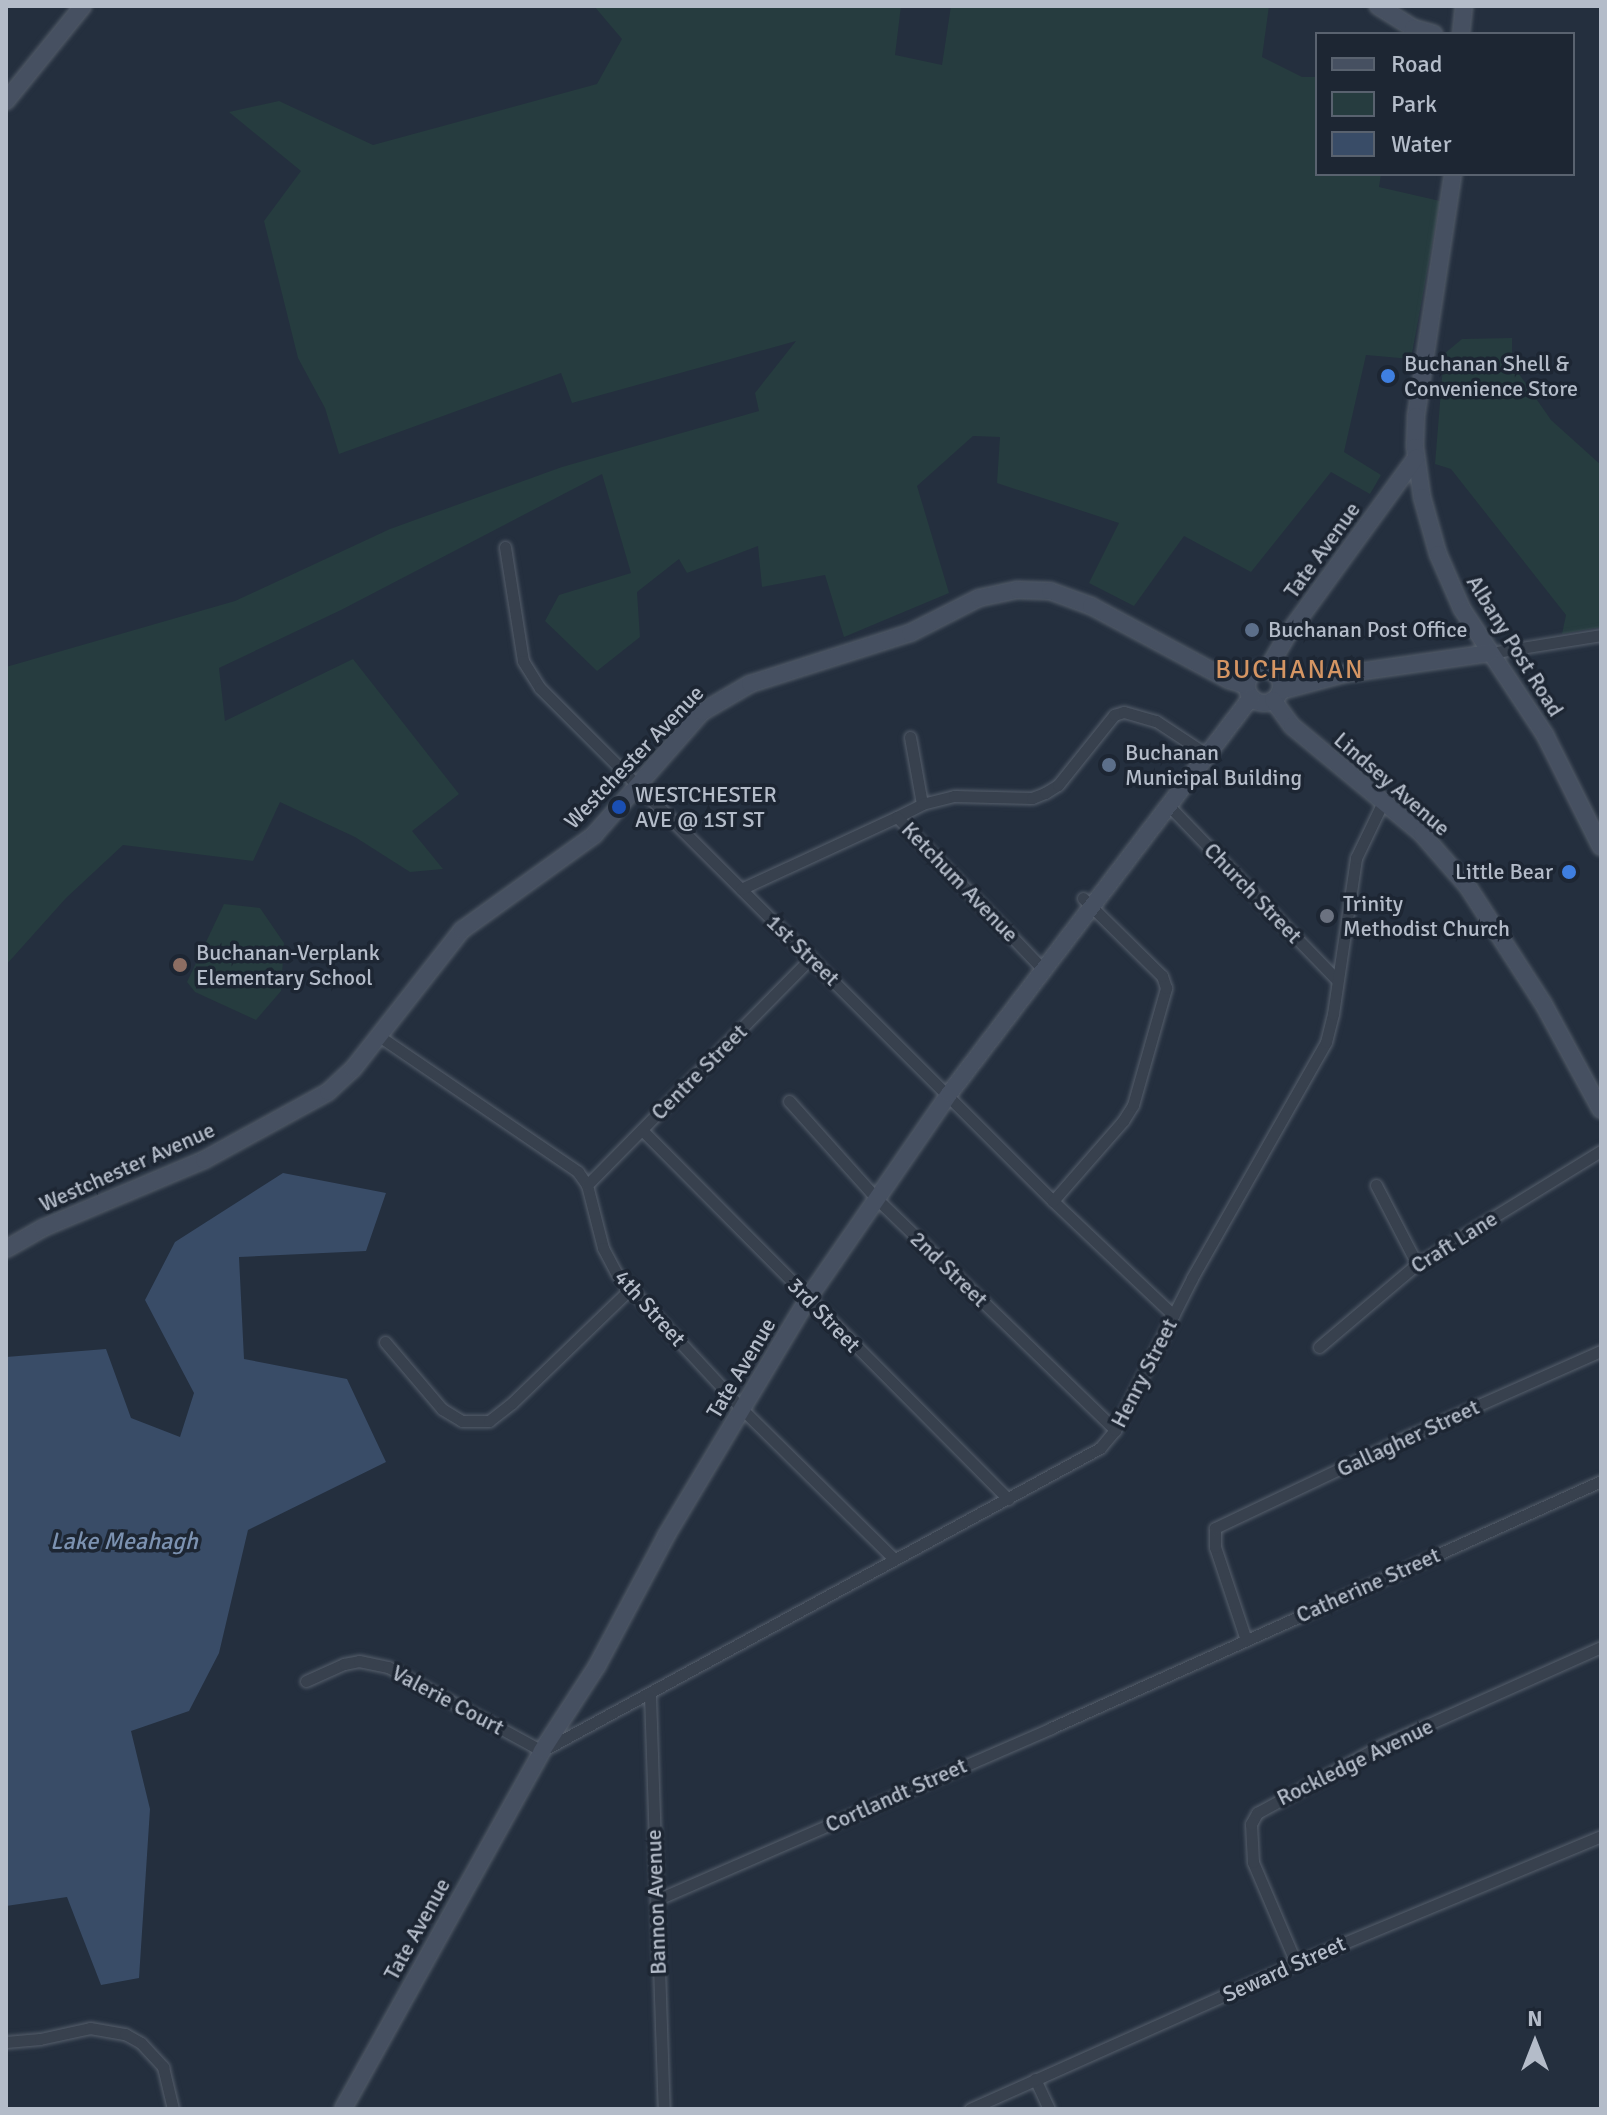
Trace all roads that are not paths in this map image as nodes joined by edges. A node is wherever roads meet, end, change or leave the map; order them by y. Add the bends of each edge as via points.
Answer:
1 (83, 6) edge
2 (1378, 6) edge
3 (1464, 6) edge
4 (1428, 32) edge
5 (1461, 32) edge
6 (6, 101) edge
7 (1453, 176) edge
8 (1416, 458) junction
9 (505, 547) dead end
10 (1601, 635) edge
11 (1490, 653) junction
12 (1267, 670) junction
13 (1249, 692) junction
14 (1277, 696) junction
15 (910, 737) dead end
16 (1206, 754) junction
17 (637, 786) junction
18 (1383, 802) junction
19 (922, 804) junction
20 (1170, 807) junction
21 (897, 817) junction
22 (1601, 847) edge
23 (741, 889) junction
24 (1087, 902) junction
25 (811, 958) junction
26 (1042, 968) junction
27 (1337, 980) junction
28 (379, 1036) junction
29 (949, 1094) junction
30 (789, 1101) dead end
31 (1601, 1110) edge
32 (642, 1130) junction
33 (1601, 1151) edge
34 (587, 1185) junction
35 (1376, 1185) dead end
36 (877, 1199) junction
37 (1053, 1201) junction
38 (6, 1249) edge
39 (1417, 1264) junction
40 (631, 1288) junction
41 (807, 1300) junction
42 (1173, 1315) junction
43 (385, 1342) dead end
44 (1319, 1347) dead end
45 (1601, 1351) edge
46 (742, 1409) junction
47 (1115, 1430) junction
48 (1601, 1481) edge
49 (1008, 1499) junction
50 (894, 1559) junction
51 (1246, 1640) junction
52 (1601, 1647) edge
53 (306, 1681) dead end
54 (1136, 1690) joint
55 (650, 1695) junction
56 (542, 1751) junction
57 (1601, 1836) edge
58 (656, 1900) junction
59 (1296, 1963) junction
60 (6, 2042) edge
61 (1035, 2079) junction
62 (173, 2109) edge
63 (343, 2109) edge
64 (664, 2109) edge
65 (970, 2109) edge
66 (1049, 2109) edge

1 - 6 street
2 - 4 street
3 - 5 street
7 - 8 street, Albany Post Road via 1418,397
8 - 11 street, Albany Post Road via 1442,565
8 - 12 street, Tate Avenue
9 - 17 street, 1st Street via 518,642 529,673
10 - 11 street
11 - 14 street via 1344,674
11 - 22 street, Albany Post Road via 1545,735
12 - 13 street via 1253,673
12 - 14 street via 1278,677
13 - 14 street via 1264,703
13 - 16 street, Tate Avenue
13 - 17 street, Westchester Avenue via 1070,597 1050,591 1005,592 979,598 910,633 789,668 720,698
14 - 18 street, Lindsey Avenue via 1292,726
15 - 19 street
16 - 19 street via 1156,721 1124,712 1114,715 1058,785 1045,793 1032,798 954,796
16 - 20 street, Tate Avenue
17 - 23 street, 1st Street
17 - 28 street, Westchester Avenue via 594,835 462,930
18 - 27 street, Henry Street via 1356,858
18 - 31 street, Lindsey Avenue via 1422,834 1468,887 1544,1005
19 - 21 street
20 - 24 street, Tate Avenue
20 - 27 street, Church Street
21 - 23 street, Ketchum Avenue
21 - 26 street, Ketchum Avenue
23 - 25 street, 1st Street
24 - 26 street, Tate Avenue
24 - 37 street via 1166,981 1133,1105
25 - 29 street, 1st Street
25 - 32 street, Centre Street
26 - 29 street, Tate Avenue
27 - 42 street, Henry Street via 1326,1042
28 - 34 street via 578,1172
28 - 38 street, Westchester Avenue via 328,1092 270,1126
29 - 36 street, Tate Avenue
29 - 37 street, 1st Street
30 - 36 street, 2nd Street
32 - 34 street, Centre Street
32 - 41 street, 3rd Street
33 - 39 street, Craft Lane
34 - 40 street, 4th Street via 603,1248
35 - 39 street
36 - 41 street, Tate Avenue
36 - 47 street, 2nd Street
37 - 42 street, 1st Street
39 - 44 street, Craft Lane
40 - 43 street via 489,1421 462,1421 442,1409
40 - 46 street, 4th Street
41 - 46 street, Tate Avenue
41 - 49 street, 3rd Street
42 - 47 street, Henry Street
45 - 51 street, Gallagher Street via 1217,1527 1215,1547
46 - 50 street, 4th Street
46 - 56 street, Tate Avenue via 597,1666
47 - 49 street, Henry Street via 1100,1448
48 - 51 street, Catherine Street
49 - 50 street, Henry Street
50 - 55 street, Henry Street
51 - 54 street, Catherine Street
52 - 59 street, Rockledge Avenue via 1382,1745 1257,1813 1251,1824 1253,1862
53 - 56 street, Valerie Court via 359,1661 388,1667
54 - 58 street, Cortlandt Street
55 - 56 street, Henry Street
55 - 58 street, Bannon Avenue
56 - 63 street, Tate Avenue
57 - 59 street, Seward Street
58 - 64 street, Bannon Avenue
59 - 61 street, Seward Street
60 - 62 street via 90,2028 125,2034 163,2067
61 - 65 street, Seward Street
61 - 66 street

